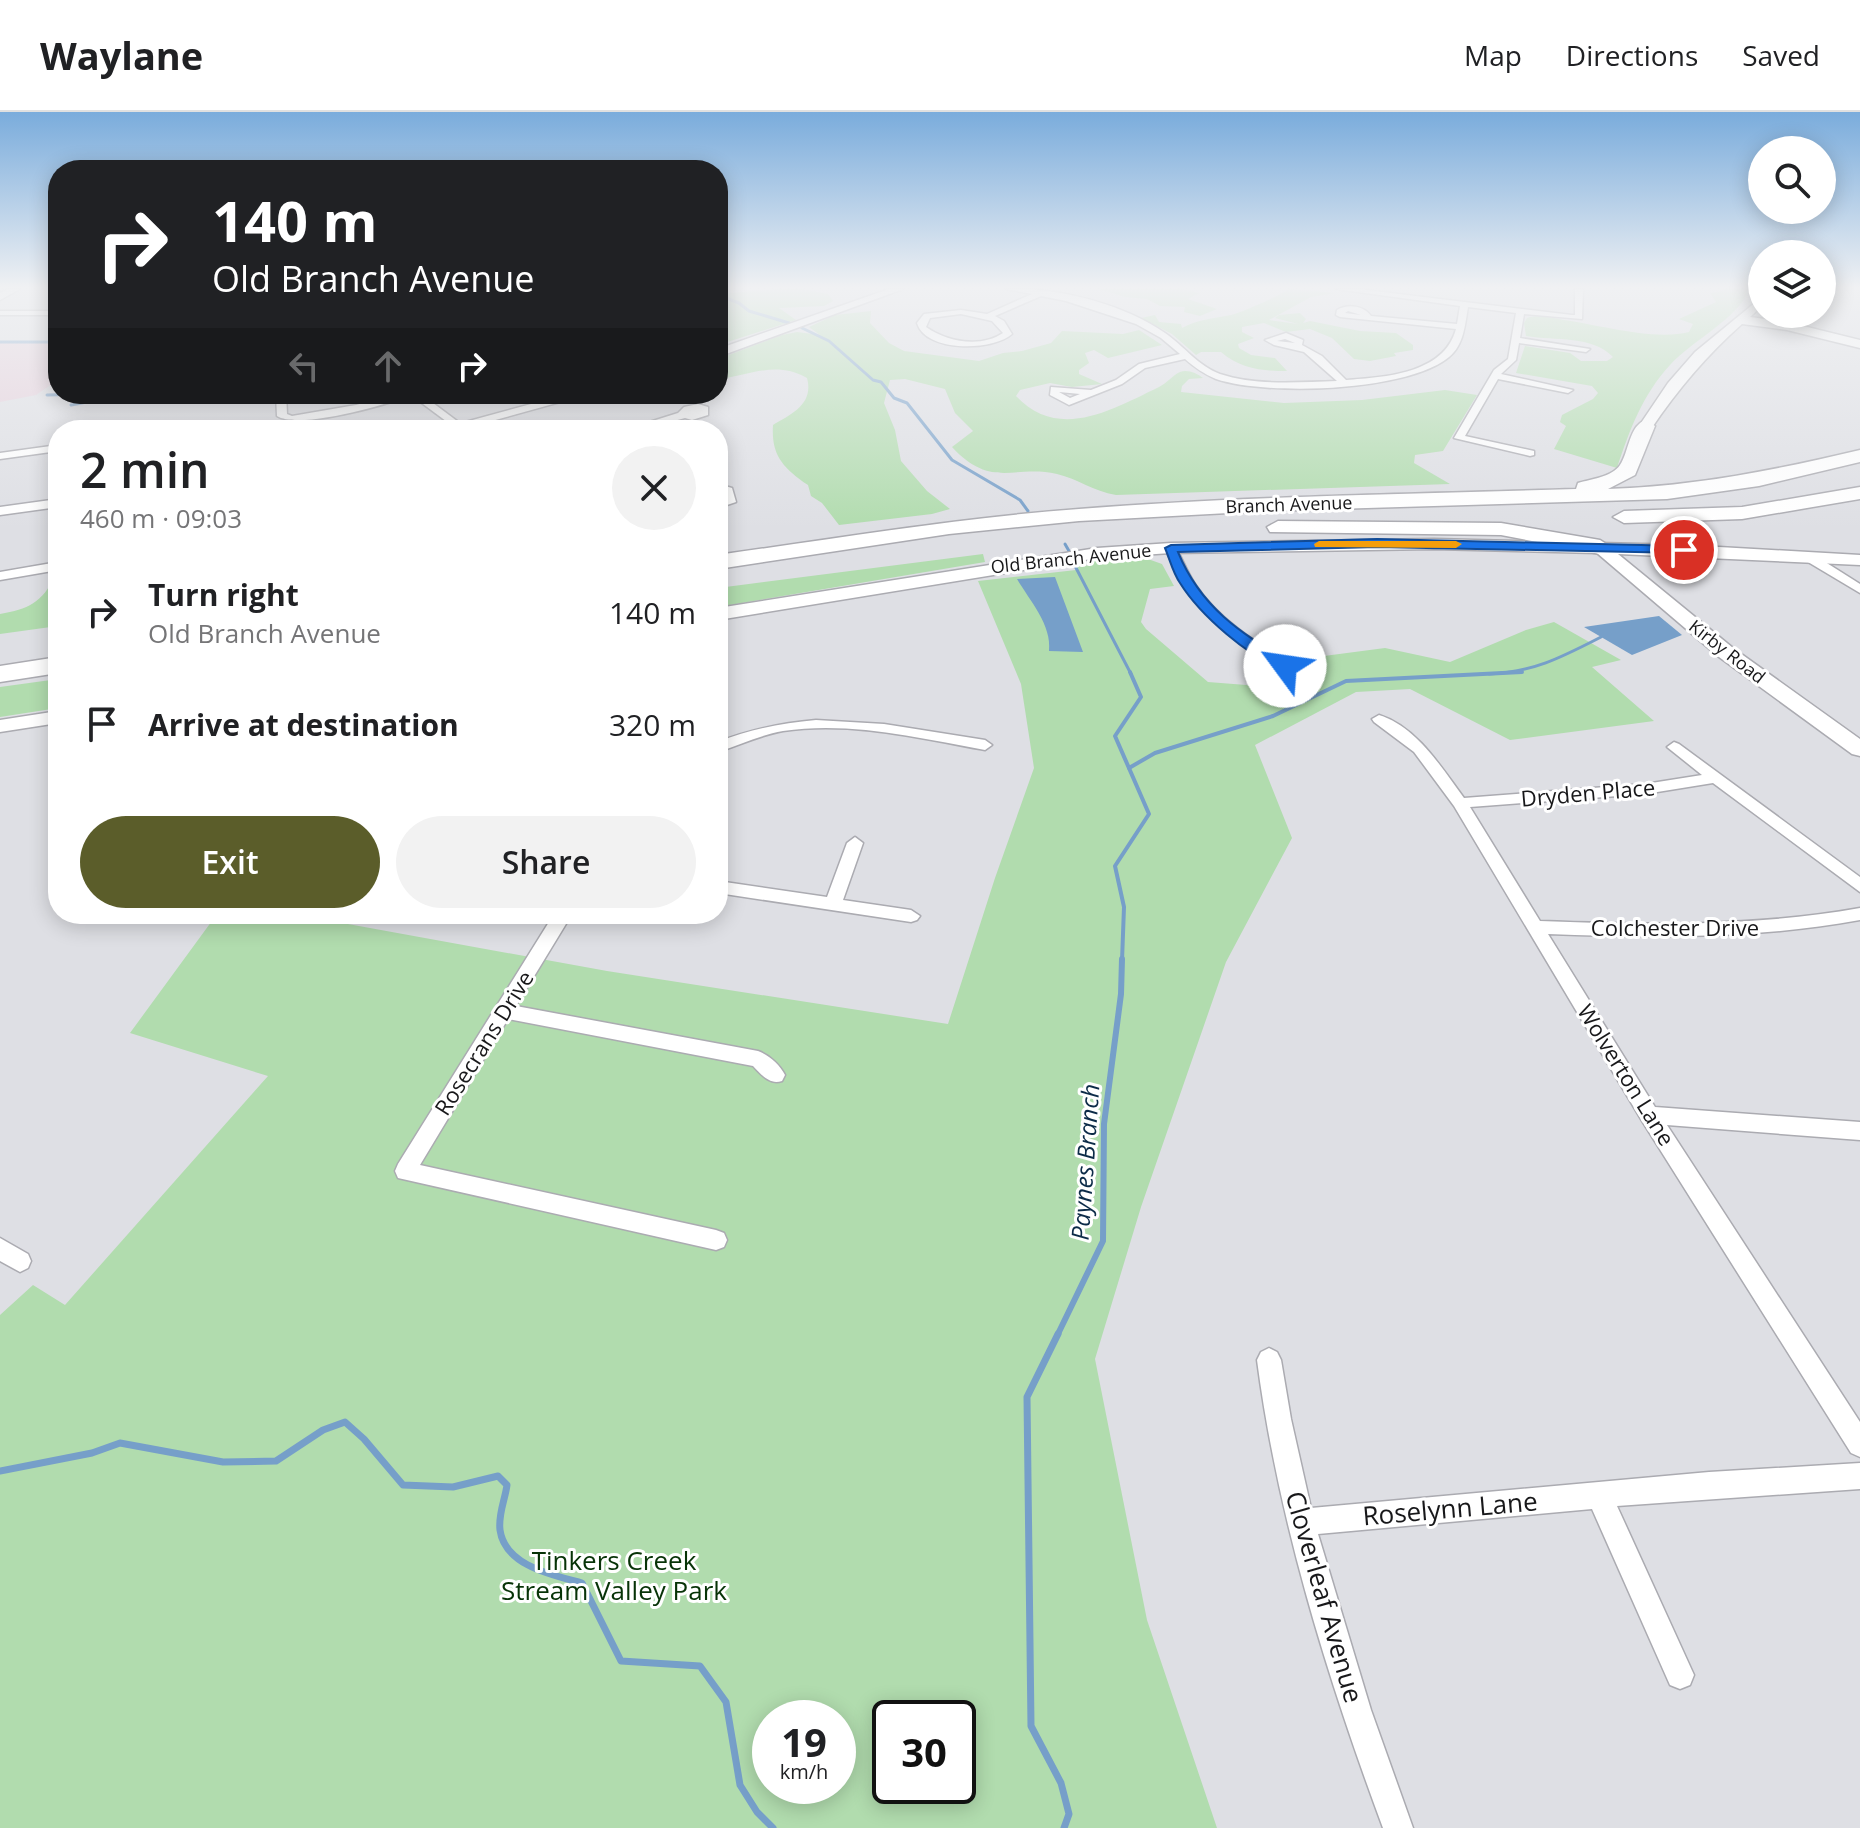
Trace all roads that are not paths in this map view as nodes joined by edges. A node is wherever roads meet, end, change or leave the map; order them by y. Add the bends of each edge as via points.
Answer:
1 (1138, 369) edge
2 (1203, 369) edge
3 (1330, 369) edge
4 (1418, 369) edge
5 (1500, 369) edge
6 (1688, 369) edge
7 (1496, 376) junction
8 (1226, 378) junction
9 (1343, 382) junction
10 (1219, 389) dead end
11 (1568, 390) dead end
12 (1089, 392) dead end
13 (281, 404) edge
14 (371, 404) edge
15 (429, 404) edge
16 (547, 404) edge
17 (684, 415) dead end
18 (451, 420) edge
19 (490, 420) edge
20 (666, 420) edge
21 (1646, 426) joint
22 (1860, 442) edge
23 (48, 449) edge
24 (1530, 453) dead end
25 (0, 456) edge
26 (1860, 456) edge
27 (1860, 476) edge
28 (1860, 493) edge
29 (1604, 496) junction
30 (48, 504) edge
31 (0, 511) edge
32 (1456, 515) junction
33 (1045, 518) junction
34 (1557, 518) dead end
35 (1598, 518) dead end
36 (1142, 531) junction
37 (1600, 547) junction
38 (1171, 548) junction
39 (1807, 556) junction
40 (1860, 560) edge
41 (728, 561) edge
42 (48, 568) edge
43 (728, 574) edge
44 (0, 576) edge
45 (1860, 589) edge
46 (728, 612) edge
47 (48, 652) edge
48 (0, 659) edge
49 (1285, 666) dead end
50 (48, 667) edge
51 (0, 674) edge
52 (48, 719) edge
53 (1379, 719) dead end
54 (0, 726) edge
55 (728, 743) edge
56 (985, 745) dead end
57 (1674, 747) dead end
58 (1860, 749) edge
59 (1716, 778) junction
60 (1460, 803) junction
61 (855, 843) dead end
62 (1860, 886) edge
63 (728, 888) edge
64 (833, 904) junction
65 (1860, 914) edge
66 (911, 916) dead end
67 (557, 924) edge
68 (1536, 927) junction
69 (504, 1011) junction
70 (775, 1075) dead end
71 (1649, 1115) junction
72 (1860, 1131) edge
73 (716, 1240) dead end
74 (0, 1248) edge
75 (20, 1261) dead end
76 (1269, 1360) dead end
77 (1860, 1444) edge
78 (1860, 1476) edge
79 (1599, 1495) junction
80 (1301, 1522) junction
81 (1680, 1675) dead end
82 (1398, 1828) edge

1 - 12 street
2 - 8 street
3 - 9 street
4 - 9 street
5 - 7 street
6 - 21 main road
7 - 11 street
7 - 24 street via 1459,438
8 - 9 street via 1273,385
8 - 10 street
13 - 14 street via 282,416 291,419
15 - 18 street
16 - 19 street
17 - 20 street
21 - 33 highway via 1628,471 1606,483 1577,488 1282,496
22 - 29 highway via 1776,467
23 - 25 street
26 - 29 highway, Branch Avenue via 1759,480
27 - 32 highway, Branch Avenue via 1710,504
28 - 35 highway via 1742,513
29 - 33 highway, Branch Avenue
30 - 31 street
32 - 34 highway
32 - 36 highway, Branch Avenue via 1277,519
33 - 41 highway, Branch Avenue
36 - 37 highway via 1447,526 1501,529
36 - 43 highway, Branch Avenue via 884,553
37 - 38 main road, Old Branch Avenue via 1377,543
37 - 39 main road, Old Branch Avenue
37 - 58 main road, Kirby Road via 1791,703
38 - 46 main road, Old Branch Avenue via 1002,566
38 - 49 street via 1184,580 1203,605 1242,639
39 - 40 main road, Old Branch Avenue
39 - 45 street
42 - 44 street
47 - 48 highway
50 - 51 highway
52 - 54 main road
53 - 60 street, Wolverton Lane via 1419,749
55 - 56 street via 768,728 830,722
57 - 59 street
59 - 60 street, Dryden Place via 1633,791
59 - 62 street
60 - 68 street, Wolverton Lane
61 - 64 street
63 - 64 street
64 - 66 street
65 - 68 street, Colchester Drive via 1728,932
67 - 69 street, Rosecrans Drive
68 - 71 street, Wolverton Lane
69 - 70 street via 758,1059
69 - 73 street, Rosecrans Drive via 405,1171
71 - 72 street
71 - 77 street, Wolverton Lane
74 - 75 street
76 - 80 street, Cloverleaf Avenue via 1280,1442
78 - 79 street, Roselynn Lane
79 - 80 street, Roselynn Lane
79 - 81 street
80 - 82 street, Cloverleaf Avenue via 1345,1675

